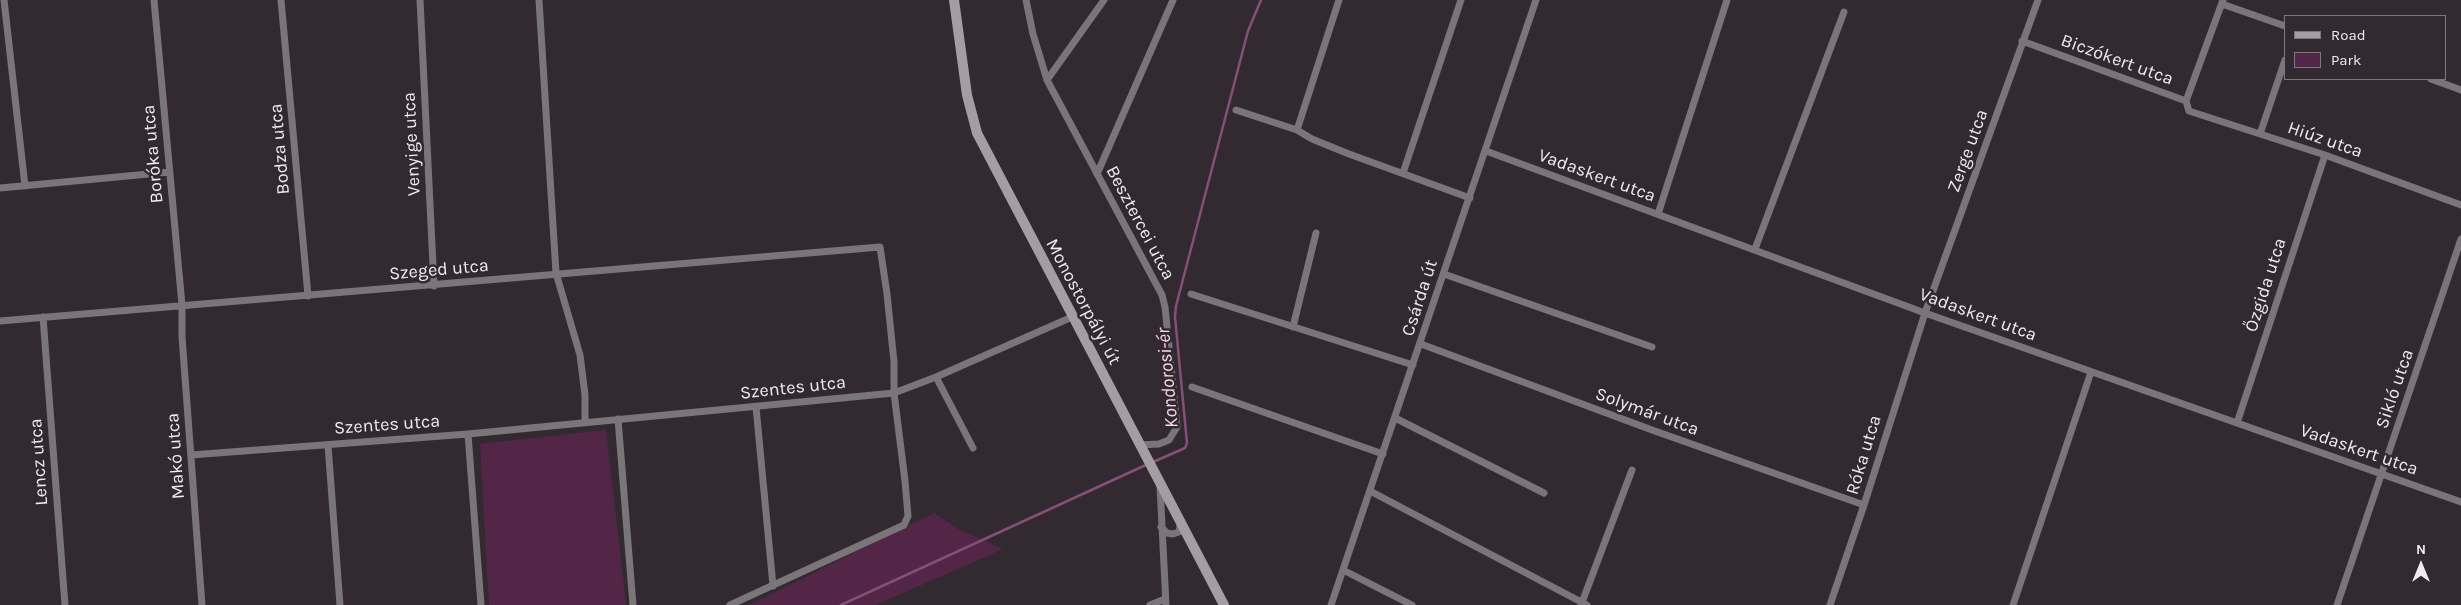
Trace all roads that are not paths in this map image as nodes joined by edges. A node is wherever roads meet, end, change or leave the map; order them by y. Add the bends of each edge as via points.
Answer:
1 (4, 0) edge
2 (154, 0) edge
3 (281, 0) edge
4 (420, 0) edge
5 (539, 0) edge
6 (954, 0) edge
7 (1026, 0) edge
8 (1104, 0) edge
9 (1173, 0) edge
10 (1339, 0) edge
11 (1461, 0) edge
12 (1536, 0) edge
13 (1728, 0) edge
14 (2038, 0) edge
15 (2222, 2) edge
16 (1844, 12) dead end
17 (2284, 26) edge
18 (2022, 41) junction
19 (2284, 63) edge
20 (1047, 80) junction
21 (2434, 80) edge
22 (2461, 90) edge
23 (2186, 100) junction
24 (1236, 110) dead end
25 (1297, 130) junction
26 (2260, 134) junction
27 (1486, 151) junction
28 (2325, 156) junction
29 (170, 172) junction
30 (1098, 174) junction
31 (1403, 174) junction
32 (25, 186) junction
33 (0, 188) edge
34 (1470, 198) junction
35 (2461, 205) edge
36 (1658, 214) junction
37 (1316, 234) dead end
38 (2461, 239) edge
39 (1755, 249) junction
40 (556, 273) junction
41 (1444, 274) junction
42 (434, 286) junction
43 (1191, 294) dead end
44 (308, 296) junction
45 (182, 305) junction
46 (1925, 313) junction
47 (1072, 316) junction
48 (43, 317) junction
49 (0, 321) edge
50 (1293, 327) junction
51 (1421, 344) junction
52 (1652, 347) dead end
53 (1414, 365) junction
54 (2091, 372) junction
55 (936, 377) junction
56 (1192, 388) dead end
57 (894, 393) junction
58 (756, 407) junction
59 (1395, 418) junction
60 (618, 419) junction
61 (585, 422) junction
62 (2237, 423) junction
63 (468, 434) junction
64 (328, 444) junction
65 (1139, 444) junction
66 (972, 448) dead end
67 (1383, 454) junction
68 (191, 455) junction
69 (1632, 470) dead end
70 (2381, 474) junction
71 (1160, 482) junction
72 (1370, 491) junction
73 (1544, 493) dead end
74 (2461, 502) edge
75 (1864, 505) junction
76 (1181, 520) junction
77 (1160, 527) junction
78 (1343, 570) junction
79 (773, 586) junction
80 (1166, 602) edge
81 (1583, 604) edge
82 (65, 605) edge
83 (202, 605) edge
84 (340, 605) edge
85 (481, 605) edge
86 (633, 605) edge
87 (730, 605) edge
88 (1150, 605) edge
89 (1224, 605) edge
90 (1331, 605) edge
91 (1412, 605) edge
92 (1830, 605) edge
93 (2013, 605) edge
94 (2337, 605) edge

1 - 32 street
2 - 29 street, Boróka utca
3 - 44 street, Bodza utca
4 - 42 street, Venyige utca
5 - 40 street
6 - 47 street, Monostorpályi út via 967,95 977,132
7 - 20 street, Besztercei utca
8 - 20 street
9 - 30 street
10 - 25 street
11 - 31 street
12 - 27 street, Csárda út
13 - 36 street
14 - 18 street, Zerge utca
15 - 17 street
15 - 23 street, Biczókert utca
16 - 39 street
18 - 23 street, Biczókert utca
18 - 46 street, Zerge utca
19 - 26 street
20 - 30 street, Besztercei utca
21 - 22 street
23 - 26 street, Hiúz utca via 2189,111
24 - 25 street
25 - 31 street via 1312,140
26 - 28 street, Hiúz utca
27 - 34 street, Csárda út
27 - 36 street, Vadaskert utca
28 - 35 street, Hiúz utca
28 - 62 street, Őzgida utca
29 - 32 street
29 - 45 street, Boróka utca
30 - 65 street, Besztercei utca via 1162,295 1165,307 1176,427 1169,440 1159,444
31 - 34 street
32 - 33 street
34 - 41 street, Csárda út
36 - 39 street, Vadaskert utca
37 - 50 street
38 - 70 street, Sikló utca
39 - 46 street, Vadaskert utca
40 - 42 street, Szeged utca
40 - 57 street, Szeged utca via 880,247 894,362
40 - 61 street via 580,355
41 - 51 street, Csárda út
41 - 52 street
42 - 44 street, Szeged utca
43 - 50 street
44 - 45 street, Szeged utca
45 - 48 street, Szeged utca
45 - 68 street, Makó utca
46 - 54 street, Vadaskert utca
46 - 75 street, Róka utca
47 - 55 street, Szentes utca
47 - 65 street, Monostorpályi út
48 - 49 street, Szeged utca
48 - 82 street, Lencz utca
50 - 53 street
51 - 53 street, Csárda út
51 - 75 street, Solymár utca
53 - 59 street, Csárda út
54 - 62 street, Vadaskert utca
54 - 93 street
55 - 57 street, Szentes utca
55 - 66 street
56 - 67 street
57 - 58 street, Szentes utca
57 - 79 street via 908,516 904,525
58 - 60 street, Szentes utca
58 - 79 street
59 - 67 street, Csárda út
59 - 73 street
60 - 61 street, Szentes utca
60 - 86 street
61 - 63 street, Szentes utca
62 - 70 street, Vadaskert utca
63 - 64 street, Szentes utca
63 - 85 street
64 - 68 street, Szentes utca
64 - 84 street
65 - 71 street, Monostorpályi út
67 - 72 street, Csárda út
68 - 83 street, Makó utca
69 - 81 street
70 - 74 street, Vadaskert utca
70 - 94 street, Sikló utca
71 - 76 street, Monostorpályi út
71 - 77 street
72 - 78 street, Csárda út
72 - 81 street
75 - 92 street, Róka utca
76 - 77 street via 1181,528 1173,534
76 - 89 street, Monostorpályi út
77 - 80 street
78 - 90 street, Csárda út
78 - 91 street
79 - 87 street
80 - 88 street

